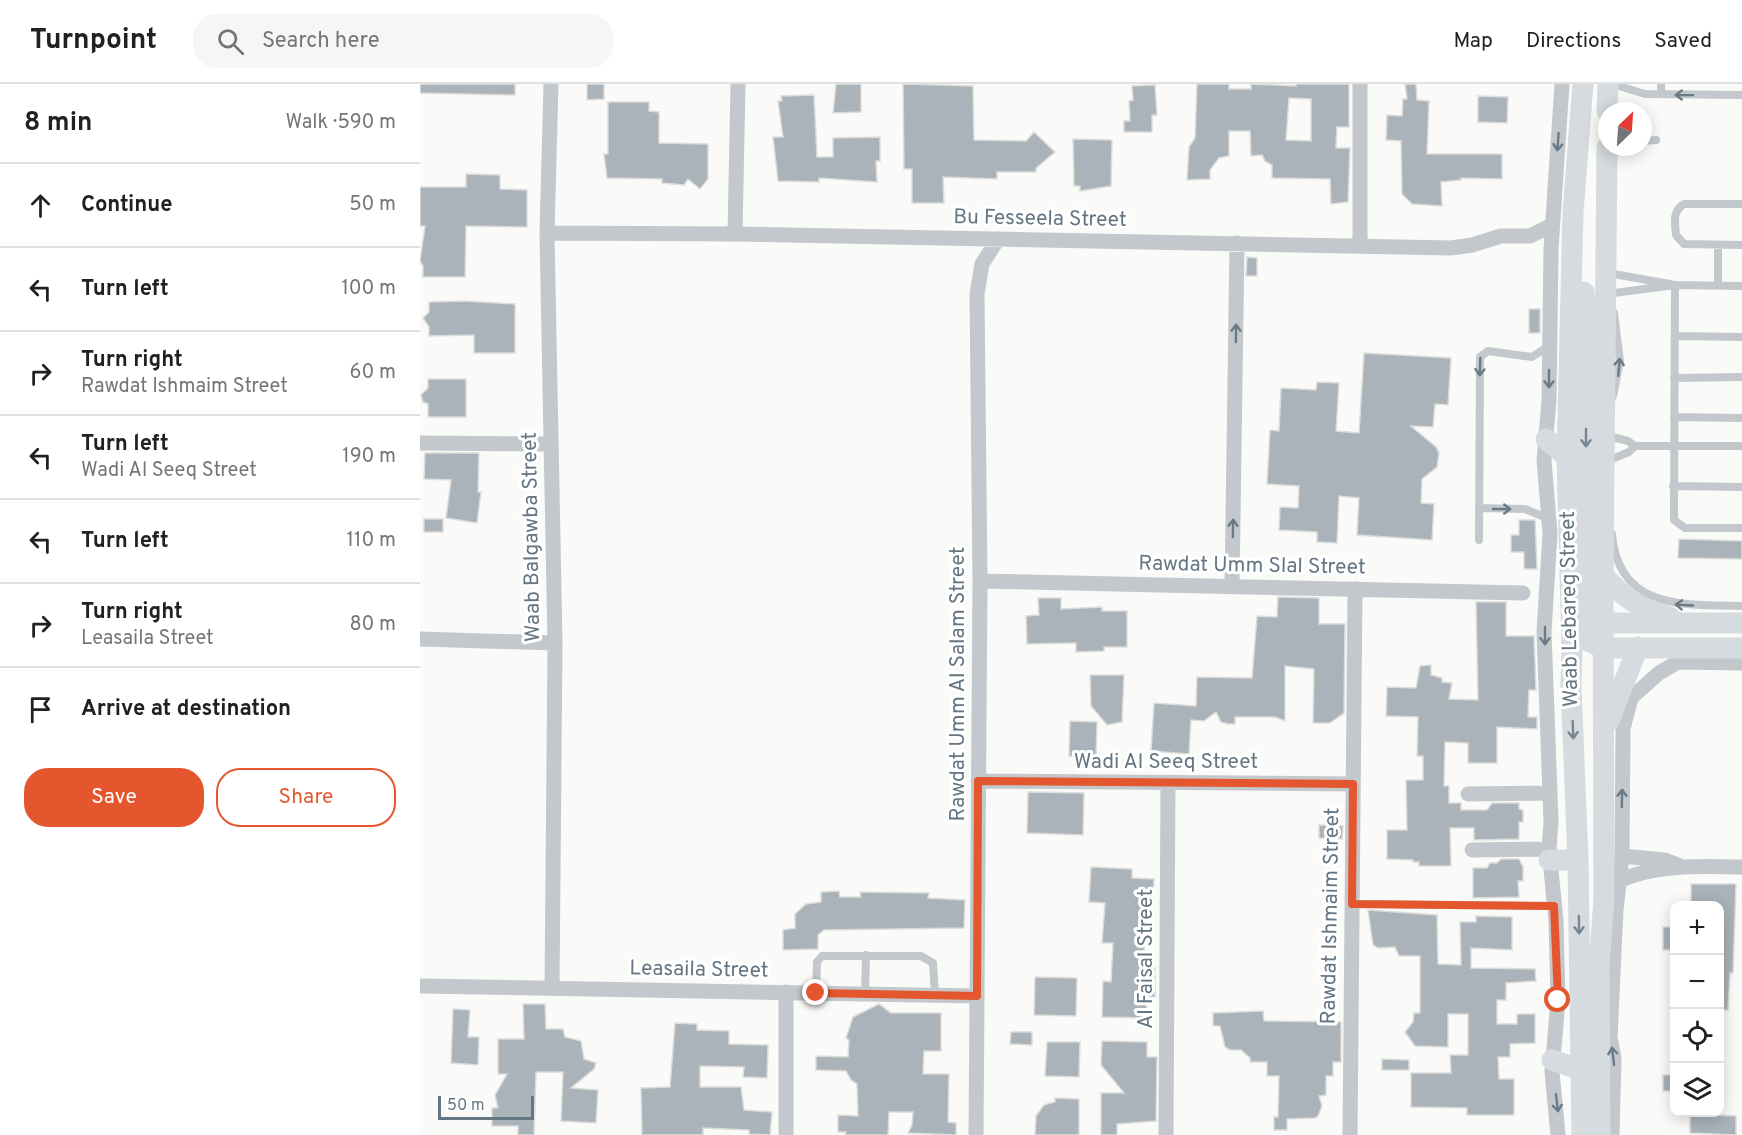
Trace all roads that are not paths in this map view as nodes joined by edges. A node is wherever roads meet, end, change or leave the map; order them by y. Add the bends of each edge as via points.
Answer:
1 (552, 84) edge
2 (738, 84) edge
3 (1360, 84) edge
4 (1562, 84) edge
5 (1583, 84) edge
6 (1661, 84) edge
7 (1616, 85) edge
8 (1661, 94) junction
9 (1742, 95) edge
10 (1611, 102) edge
11 (1616, 102) edge
12 (1652, 140) edge
13 (1656, 140) dead end
14 (1613, 156) edge
15 (1613, 156) edge
16 (1742, 204) edge
17 (1573, 212) junction
18 (1552, 225) junction
19 (547, 233) junction
20 (735, 234) junction
21 (1530, 236) junction
22 (998, 239) junction
23 (1237, 243) junction
24 (1718, 245) junction
25 (1742, 245) edge
26 (1360, 246) junction
27 (1551, 249) junction
28 (1614, 274) junction
29 (1643, 284) junction
30 (1675, 285) junction
31 (1718, 286) junction
32 (1742, 286) edge
33 (1614, 293) junction
34 (1675, 336) junction
35 (1742, 337) edge
36 (1550, 345) junction
37 (1742, 377) edge
38 (1674, 378) junction
39 (1674, 417) junction
40 (1742, 418) edge
41 (1612, 437) junction
42 (1546, 439) junction
43 (420, 443) edge
44 (551, 444) junction
45 (1674, 445) junction
46 (1635, 446) junction
47 (1742, 446) edge
48 (1567, 457) junction
49 (1612, 459) junction
50 (1674, 486) junction
51 (1742, 487) edge
52 (1479, 508) junction
53 (1549, 520) junction
54 (1742, 528) edge
55 (1479, 540) dead end
56 (1603, 575) junction
57 (980, 581) junction
58 (1547, 584) junction
59 (1232, 587) junction
60 (1355, 589) junction
61 (1523, 593) junction
62 (1545, 604) junction
63 (1742, 606) edge
64 (1694, 622) junction
65 (1742, 622) edge
66 (1603, 623) junction
67 (1584, 636) junction
68 (420, 639) edge
69 (555, 643) junction
70 (1638, 647) junction
71 (1603, 648) junction
72 (1742, 648) edge
73 (1572, 660) junction
74 (1742, 663) edge
75 (1603, 745) junction
76 (978, 781) junction
77 (1168, 783) junction
78 (1353, 784) junction
79 (1549, 793) junction
80 (1468, 794) dead end
81 (1604, 827) junction
82 (1472, 850) dead end
83 (1549, 855) junction
84 (1622, 856) junction
85 (1578, 860) junction
86 (1680, 866) junction
87 (1742, 867) edge
88 (1619, 881) junction
89 (1352, 904) junction
90 (1554, 906) junction
91 (866, 955) junction
92 (420, 986) edge
93 (552, 988) junction
94 (786, 992) junction
95 (816, 993) junction
96 (865, 994) junction
97 (935, 995) junction
98 (977, 996) junction
99 (1552, 1060) junction
100 (1598, 1076) junction
101 (786, 1135) edge
102 (976, 1135) edge
103 (1166, 1135) edge
104 (1350, 1135) edge
105 (1558, 1135) edge
106 (1582, 1135) edge
107 (1600, 1135) edge
108 (1612, 1135) edge

1 - 19 street, Waab Balgawba Street
2 - 20 street
3 - 26 street
4 -> 18 street
5 - 17 street, Waab Lebareg Street
6 - 8 lane
7 - 8 lane via 1638,93
7 - 10 street
7 - 11 lane
9 -> 8 lane
12 - 13 lane
14 - 28 lane
15 - 56 street, Waab Lebareg Street
16 - 24 lane via 1684,204 1676,211 1676,235 1680,242
17 - 48 street, Waab Lebareg Street
17 -> 67 street via 1582,258 1587,345
18 - 21 street, Bu Fesseela Street
18 - 27 street
19 - 20 street, Bu Fesseela Street
19 - 44 street, Waab Balgawba Street
20 - 22 street, Bu Fesseela Street
21 - 26 street, Bu Fesseela Street via 1501,236 1462,247
21 - 27 street
22 - 23 street, Bu Fesseela Street
22 - 57 street, Rawdat Umm Al Salam Street via 986,255 977,284
23 - 26 street, Bu Fesseela Street
59 -> 23 street
24 - 25 lane
24 - 31 lane
27 - 36 street
28 - 29 lane
28 - 33 lane
29 - 30 lane via 1663,289
29 - 33 lane
30 - 31 lane
30 - 34 lane
31 - 32 lane
41 -> 33 lane via 1613,397 1620,361
34 - 35 lane
34 - 38 lane
36 -> 42 street
36 -> 52 lane via 1532,357 1488,351 1480,357
37 - 38 lane
38 - 39 lane
39 - 40 lane
39 - 45 lane
41 - 46 lane
41 - 49 lane
42 - 48 street
42 - 53 street via 1544,468
43 - 44 street
44 - 69 street, Waab Balgawba Street
45 - 46 lane
45 - 47 lane
45 - 50 lane
46 - 49 lane
48 - 73 street, Waab Lebareg Street
63 -> 49 lane via 1673,604 1651,597 1633,583 1620,564 1612,538
50 - 51 lane
50 - 54 lane via 1674,520 1680,527
52 -> 53 lane via 1532,510
52 - 55 lane
53 - 58 street
56 - 64 street via 1624,598 1645,609
56 - 66 street, Waab Lebareg Street
57 - 59 street, Rawdat Umm Slal Street
57 - 76 street, Rawdat Umm Al Salam Street
58 - 61 street
58 - 62 street
59 - 60 street, Rawdat Umm Slal Street
60 - 61 street, Rawdat Umm Slal Street
60 - 78 street, Rawdat Ishmaim Street
61 - 62 street
62 -> 79 street
64 - 65 street
64 - 66 street
66 - 67 street
66 - 71 street, Waab Lebareg Street
67 - 71 street via 1592,645
67 - 73 street
68 - 69 street
69 - 93 street, Waab Balgawba Street
70 - 71 street
70 - 72 street
70 - 75 street via 1612,709
71 - 75 street, Waab Lebareg Street
73 - 81 street via 1592,675 1593,750
73 -> 85 street, Waab Lebareg Street
84 -> 74 street via 1623,729 1631,698 1678,662
75 - 81 street, Waab Lebareg Street
76 - 77 street, Wadi Al Seeq Street
76 - 98 street, Rawdat Umm Al Salam Street
77 - 78 street, Wadi Al Seeq Street
77 - 103 street, Al Faisal Street
78 - 89 street, Rawdat Ishmaim Street
79 - 80 street
79 - 83 street
81 - 100 street, Waab Lebareg Street
82 - 83 street
83 - 85 street
83 - 90 street
84 - 86 street via 1665,860
84 - 88 street
85 -> 100 street, Waab Lebareg Street
86 - 87 street
86 - 88 street
100 -> 88 street via 1614,1058 1610,1037
89 - 90 lane
89 - 104 street, Rawdat Ishmaim Street
90 - 99 street via 1558,1000
91 - 95 lane via 822,956 817,962
91 - 96 lane
91 - 97 lane via 930,958
92 - 93 street, Leasaila Street
93 - 94 street, Leasaila Street
94 - 95 street, Leasaila Street
94 - 101 street
95 - 96 street, Leasaila Street
96 - 97 street, Leasaila Street
97 - 98 street, Leasaila Street
98 - 102 street, Rawdat Umm Al Salam Street
99 - 100 street
99 -> 105 street
100 - 106 street, Waab Lebareg Street
100 - 107 street, Waab Lebareg Street
100 - 108 street

